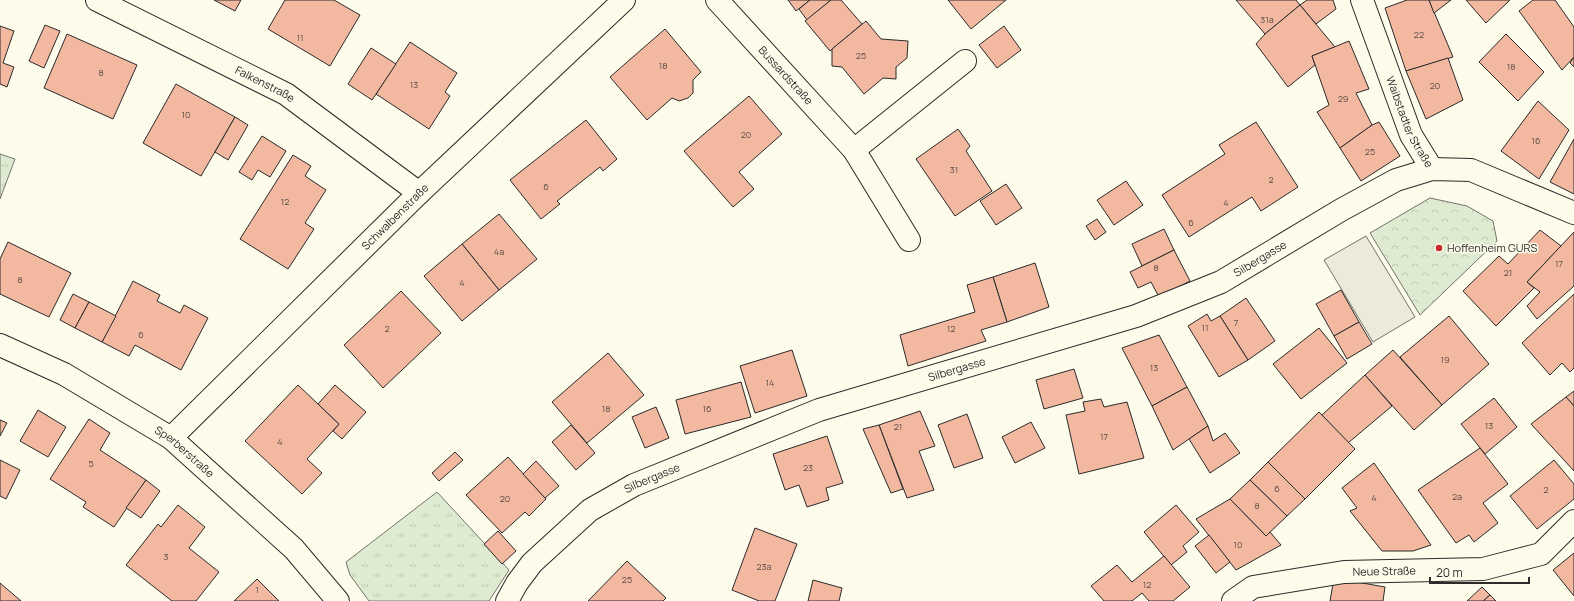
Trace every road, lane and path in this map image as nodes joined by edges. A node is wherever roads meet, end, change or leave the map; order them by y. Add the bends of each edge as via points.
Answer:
1 (97, 0) edge
2 (624, 0) edge
3 (717, 0) edge
4 (1362, 0) edge
5 (966, 61) dead end
6 (854, 150) junction
7 (1432, 169) junction
8 (419, 193) junction
9 (1574, 213) edge
10 (909, 240) dead end
11 (0, 345) edge
12 (171, 438) junction
13 (1574, 521) edge
14 (338, 601) edge
15 (507, 601) edge
16 (1233, 601) edge

1 - 8 street, Falkenstraße via 286,94
2 - 8 street, Schwalbenstraße
3 - 6 street, Bussardstraße
4 - 7 street, Waibstadter Straße via 1411,135
5 - 6 street
6 - 10 street, Bussardstraße
7 - 9 street, Waibstadter Straße via 1471,170
7 - 15 street, Silbergasse via 1396,180 1221,282 1136,316 819,410 634,485 590,510 532,563
8 - 12 street, Schwalbenstraße
11 - 12 street, Sperberstraße via 64,374
12 - 14 street, Sperberstraße via 294,549
13 - 16 street, Neue Straße via 1541,554 1483,569 1344,572 1253,587

